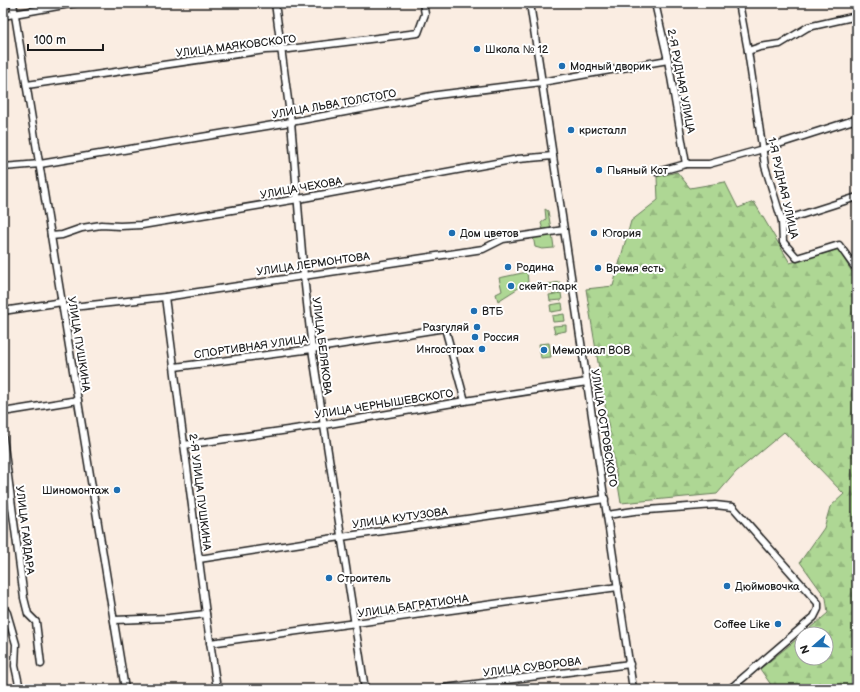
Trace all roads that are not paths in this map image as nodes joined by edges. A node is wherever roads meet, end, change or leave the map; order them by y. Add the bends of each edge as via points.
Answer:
1 (13, 3) edge
2 (75, 3) edge
3 (275, 3) edge
4 (423, 3) edge
5 (530, 3) edge
6 (656, 3) edge
7 (740, 3) edge
8 (15, 13) junction
9 (3, 16) edge
10 (857, 16) edge
11 (282, 49) junction
12 (748, 51) junction
13 (668, 60) junction
14 (542, 82) junction
15 (27, 85) junction
16 (857, 119) edge
17 (291, 122) junction
18 (763, 149) junction
19 (553, 156) junction
20 (40, 164) junction
21 (686, 164) junction
22 (3, 168) edge
23 (657, 172) dead end
24 (857, 197) edge
25 (298, 199) junction
26 (782, 221) junction
27 (564, 230) junction
28 (52, 236) junction
29 (855, 265) edge
30 (304, 276) junction
31 (165, 297) junction
32 (63, 305) junction
33 (3, 311) edge
34 (312, 349) junction
35 (175, 367) junction
36 (587, 382) junction
37 (78, 400) junction
38 (465, 400) junction
39 (3, 412) edge
40 (323, 425) junction
41 (3, 438) edge
42 (184, 445) junction
43 (605, 499) junction
44 (607, 515) junction
45 (340, 537) junction
46 (199, 559) junction
47 (618, 587) junction
48 (3, 607) edge
49 (206, 614) junction
50 (114, 620) junction
51 (354, 624) junction
52 (210, 643) junction
53 (41, 664) dead end
54 (630, 664) junction
55 (20, 689) edge
56 (125, 689) edge
57 (217, 689) edge
58 (365, 689) edge
59 (437, 689) edge
60 (634, 689) edge
61 (730, 689) edge

1 - 8 street, УЛИЦА ПУШКИНА
2 - 8 street
3 - 11 street, УЛИЦА БЕЛЯКОВА
4 - 11 street, УЛИЦА МАЯКОВСКОГО via 425,14 418,33
5 - 14 street, УЛИЦА ОСТРОВСКОГО
6 - 13 street, 2-Я РУДНАЯ УЛИЦА
7 - 12 street, 1-Я РУДНАЯ УЛИЦА
8 - 9 street
8 - 15 street, УЛИЦА ПУШКИНА
10 - 12 street via 808,27 780,44
11 - 15 street, УЛИЦА МАЯКОВСКОГО
11 - 17 street, УЛИЦА БЕЛЯКОВА
12 - 18 street, 1-Я РУДНАЯ УЛИЦА
13 - 14 street, УЛИЦА ЛЬВА ТОЛСТОГО
13 - 21 street, 2-Я РУДНАЯ УЛИЦА
14 - 17 street, УЛИЦА ЛЬВА ТОЛСТОГО via 437,95
14 - 19 street, УЛИЦА ОСТРОВСКОГО
15 - 20 street, УЛИЦА ПУШКИНА
16 - 18 street
17 - 20 street, УЛИЦА ЛЬВА ТОЛСТОГО
17 - 25 street, УЛИЦА БЕЛЯКОВА
18 - 21 street via 709,164
18 - 26 street, 1-Я РУДНАЯ УЛИЦА
19 - 25 street, УЛИЦА ЧЕХОВА via 518,159
19 - 27 street, УЛИЦА ОСТРОВСКОГО
20 - 22 street, УЛИЦА ЛЬВА ТОЛСТОГО
20 - 28 street, УЛИЦА ПУШКИНА
21 - 23 street
24 - 26 street
25 - 28 street, УЛИЦА ЧЕХОВА via 142,225 82,228
25 - 30 street, УЛИЦА БЕЛЯКОВА
26 - 29 street, 1-Я РУДНАЯ УЛИЦА via 784,242 796,258 839,245
27 - 30 street, УЛИЦА ЛЕРМОНТОВА via 503,239 483,249
27 - 36 street, УЛИЦА ОСТРОВСКОГО
28 - 32 street, УЛИЦА ПУШКИНА
30 - 31 street, УЛИЦА ЛЕРМОНТОВА
30 - 34 street, УЛИЦА БЕЛЯКОВА
31 - 32 street, УЛИЦА ЛЕРМОНТОВА
31 - 35 street, 2-Я УЛИЦА ПУШКИНА
32 - 33 street, УЛИЦА ЛЕРМОНТОВА
32 - 37 street, УЛИЦА ПУШКИНА
34 - 35 street, СПОРТИВНАЯ УЛИЦА
34 - 38 street, СПОРТИВНАЯ УЛИЦА via 445,328
34 - 40 street, УЛИЦА БЕЛЯКОВА
35 - 42 street, 2-Я УЛИЦА ПУШКИНА
36 - 38 street, УЛИЦА ЧЕРНЫШЕВСКОГО
36 - 43 street, УЛИЦА ОСТРОВСКОГО
37 - 39 street
37 - 50 street, УЛИЦА ПУШКИНА
38 - 40 street, УЛИЦА ЧЕРНЫШЕВСКОГО
40 - 42 street, УЛИЦА ЧЕРНЫШЕВСКОГО
40 - 45 street, УЛИЦА БЕЛЯКОВА
41 - 53 street, УЛИЦА ГАЙДАРА via 24,598 28,614 36,622
42 - 46 street, 2-Я УЛИЦА ПУШКИНА
43 - 44 street, УЛИЦА ОСТРОВСКОГО
43 - 45 street, УЛИЦА КУТУЗОВА
44 - 47 street, УЛИЦА ОСТРОВСКОГО
44 - 61 street via 716,505 733,507 818,603 814,617
45 - 46 street, УЛИЦА КУТУЗОВА
45 - 51 street, УЛИЦА БЕЛЯКОВА
46 - 49 street, 2-Я УЛИЦА ПУШКИНА
47 - 51 street, УЛИЦА БАГРАТИОНА
47 - 54 street, УЛИЦА ОСТРОВСКОГО
48 - 55 street via 16,644 15,666
49 - 50 street
49 - 52 street, 2-Я УЛИЦА ПУШКИНА
50 - 56 street, УЛИЦА ПУШКИНА
51 - 52 street, УЛИЦА БАГРАТИОНА
51 - 58 street, УЛИЦА БЕЛЯКОВА
52 - 57 street, 2-Я УЛИЦА ПУШКИНА
54 - 59 street, УЛИЦА СУВОРОВА
54 - 60 street, УЛИЦА ОСТРОВСКОГО

